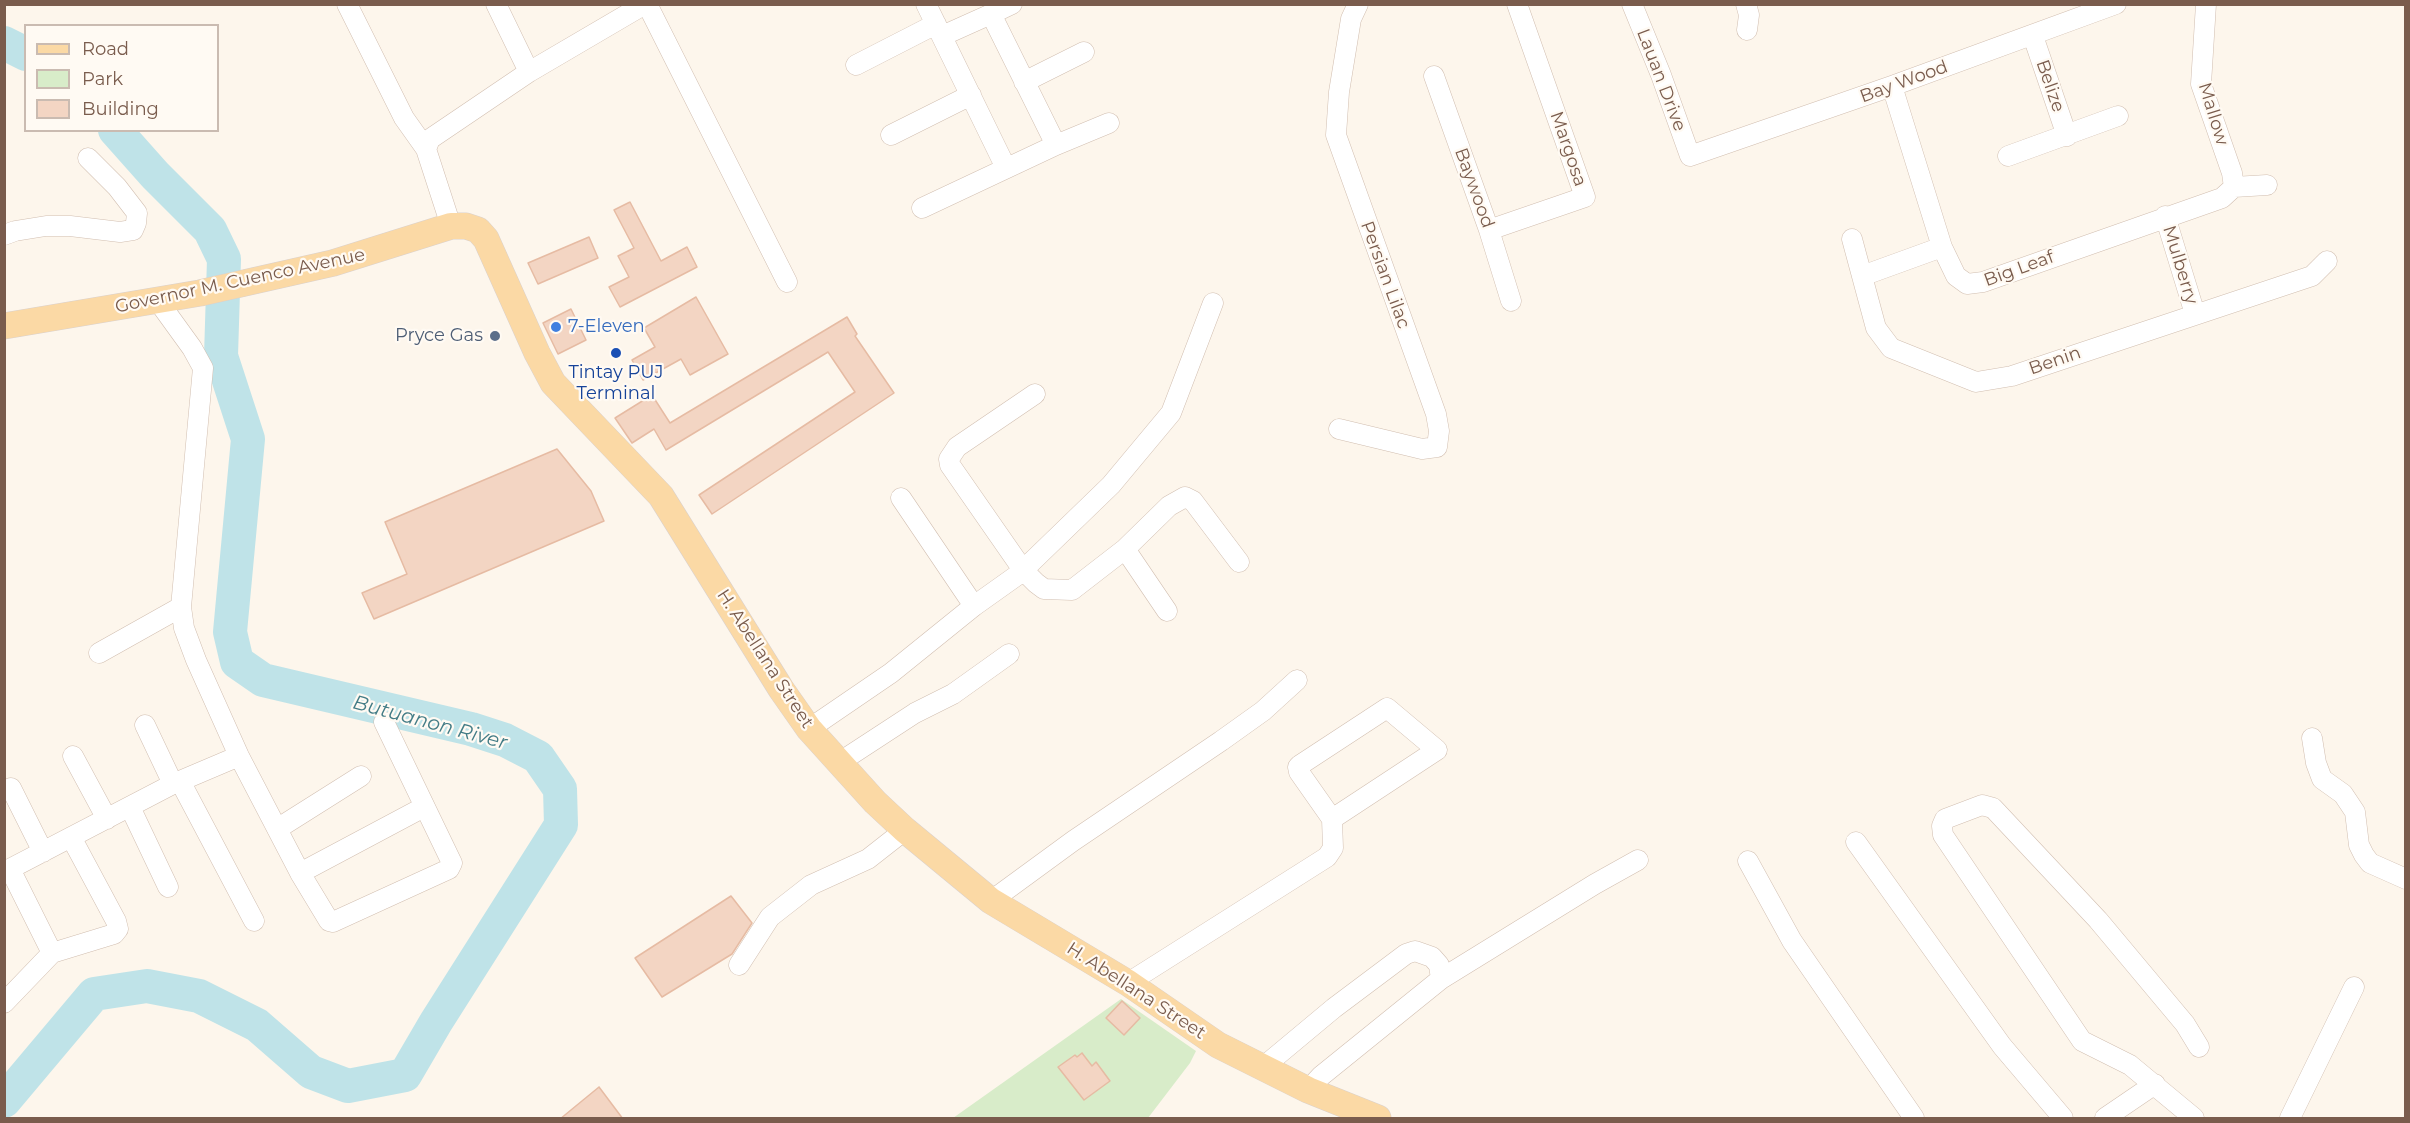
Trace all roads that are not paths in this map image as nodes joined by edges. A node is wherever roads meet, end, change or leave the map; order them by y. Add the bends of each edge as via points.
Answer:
1 (347, 4) edge
2 (496, 4) edge
3 (646, 4) edge
4 (926, 4) edge
5 (1012, 4) edge
6 (1358, 4) edge
7 (1517, 4) edge
8 (1632, 4) edge
9 (1746, 4) edge
10 (2116, 4) edge
11 (2206, 4) edge
12 (991, 14) junction
13 (939, 30) junction
14 (1747, 30) dead end
15 (2033, 36) junction
16 (1084, 52) dead end
17 (856, 65) dead end
18 (529, 72) junction
19 (1434, 76) dead end
20 (1024, 82) junction
21 (1892, 87) junction
22 (971, 95) junction
23 (2118, 116) dead end
24 (1109, 123) dead end
25 (891, 135) dead end
26 (2067, 136) junction
27 (1056, 145) junction
28 (426, 149) junction
29 (1690, 156) joint
30 (2008, 156) dead end
31 (88, 158) dead end
32 (1006, 168) junction
33 (2266, 185) dead end
34 (2234, 187) junction
35 (922, 208) dead end
36 (2165, 216) junction
37 (462, 227) junction
38 (1490, 230) junction
39 (4, 235) edge
40 (1852, 239) dead end
41 (1942, 247) junction
42 (2327, 261) dead end
43 (1862, 276) junction
44 (787, 282) dead end
45 (158, 301) junction
46 (1511, 301) dead end
47 (1213, 303) dead end
48 (2195, 314) junction
49 (4, 326) edge
50 (1035, 394) dead end
51 (1339, 429) dead end
52 (901, 498) dead end
53 (1125, 549) junction
54 (1239, 562) dead end
55 (1023, 570) junction
56 (974, 606) junction
57 (182, 607) junction
58 (1167, 611) dead end
59 (99, 653) dead end
60 (1009, 654) dead end
61 (1298, 680) dead end
62 (384, 722) dead end
63 (145, 725) dead end
64 (809, 729) junction
65 (2312, 738) dead end
66 (74, 756) dead end
67 (239, 756) junction
68 (840, 762) junction
69 (361, 776) dead end
70 (177, 782) junction
71 (11, 788) dead end
72 (129, 807) junction
73 (424, 807) junction
74 (106, 819) junction
75 (1332, 819) junction
76 (277, 829) junction
77 (905, 830) junction
78 (70, 837) junction
79 (1856, 842) dead end
80 (43, 852) junction
81 (1638, 860) dead end
82 (1748, 861) dead end
83 (7, 871) edge
84 (300, 873) junction
85 (2406, 879) edge
86 (168, 886) dead end
87 (991, 901) junction
88 (254, 921) dead end
89 (52, 953) junction
90 (739, 964) dead end
91 (1441, 979) junction
92 (1128, 983) junction
93 (2354, 987) dead end
94 (7, 994) edge
95 (2199, 1047) dead end
96 (1262, 1068) junction
97 (2155, 1084) junction
98 (1308, 1090) junction
99 (1378, 1119) edge
100 (1914, 1119) edge
101 (2063, 1119) edge
102 (2105, 1119) edge
103 (2194, 1119) edge
104 (2290, 1119) edge

1 - 28 street via 404,118
2 - 18 street
3 - 18 street
3 - 44 street
4 - 13 street
5 - 12 street
6 - 51 street, Persian Lilac via 1349,29 1336,135 1439,431 1437,447 1422,449
7 - 38 street, Margosa via 1585,198
8 - 29 street, Lauan Drive
9 - 14 street
10 - 15 street, Bay Wood
11 - 34 street, Mallow via 2201,84
12 - 13 street
12 - 20 street
13 - 17 street
13 - 22 street
15 - 21 street, Bay Wood
15 - 26 street, Belize
16 - 20 street
18 - 28 street via 430,139
19 - 38 street, Baywood
20 - 27 street
21 - 29 street, Bay Wood
21 - 41 street, Big Leaf
22 - 25 street
22 - 32 street
23 - 26 street
24 - 27 street
26 - 30 street
27 - 32 street
28 - 37 street
31 - 39 street via 137,213 133,230 46,226
32 - 35 street
33 - 34 street
34 - 36 street, Big Leaf via 2222,198
36 - 41 street, Big Leaf via 1976,284 1967,284 1956,276
36 - 48 street, Mulberry
37 - 45 main road, Governor M. Cuenco Avenue via 333,263
37 - 64 main road, H. Abellana Street via 482,233 486,239 553,383 661,496
38 - 46 street, Baywood
40 - 43 street, Benin
41 - 43 street
42 - 48 street, Benin via 2312,276
43 - 48 street, Benin via 1876,328 1891,348 1976,382 2012,376
45 - 49 main road, Governor M. Cuenco Avenue
45 - 57 street via 203,368
47 - 55 street via 1171,413 1111,485
50 - 55 street via 957,447 949,459
52 - 56 street
53 - 54 street via 1169,506 1185,497 1193,501
53 - 55 street via 1072,590 1044,589
53 - 58 street
55 - 56 street
56 - 64 street via 891,673
57 - 59 street
57 - 67 street via 184,628 196,660
60 - 68 street via 953,694 915,713
61 - 87 street via 1263,711
62 - 73 street
63 - 70 street
64 - 68 main road, H. Abellana Street
65 - 85 street via 2322,779 2343,794 2355,813 2364,855 2370,863
66 - 74 street
67 - 70 street
67 - 76 street
68 - 77 main road, H. Abellana Street
69 - 76 street
70 - 72 street
70 - 88 street
71 - 80 street
72 - 74 street
72 - 86 street
73 - 84 street
73 - 84 street via 451,858 449,869 333,922 328,921
74 - 78 street
75 - 75 street via 1351,807 1437,750 1393,711 1382,710 1298,767
75 - 92 street via 1333,848 1327,857
76 - 84 street
77 - 87 main road, H. Abellana Street
77 - 90 street via 868,859 811,885 770,917
78 - 80 street
78 - 89 street via 118,929 114,934
79 - 101 street via 2002,1046
80 - 83 street
81 - 91 street
82 - 100 street via 1792,940
83 - 89 street
87 - 92 main road, H. Abellana Street
89 - 94 street
91 - 96 street via 1439,965 1432,957 1415,951 1406,954
91 - 98 street
92 - 96 main road, H. Abellana Street via 1218,1045
93 - 104 street
95 - 97 street via 2185,1024 2098,920 1993,808 1982,805 1946,819 1943,835 2082,1041 2130,1065
96 - 98 main road, H. Abellana Street
97 - 102 street
97 - 103 street
98 - 99 main road, H. Abellana Street

